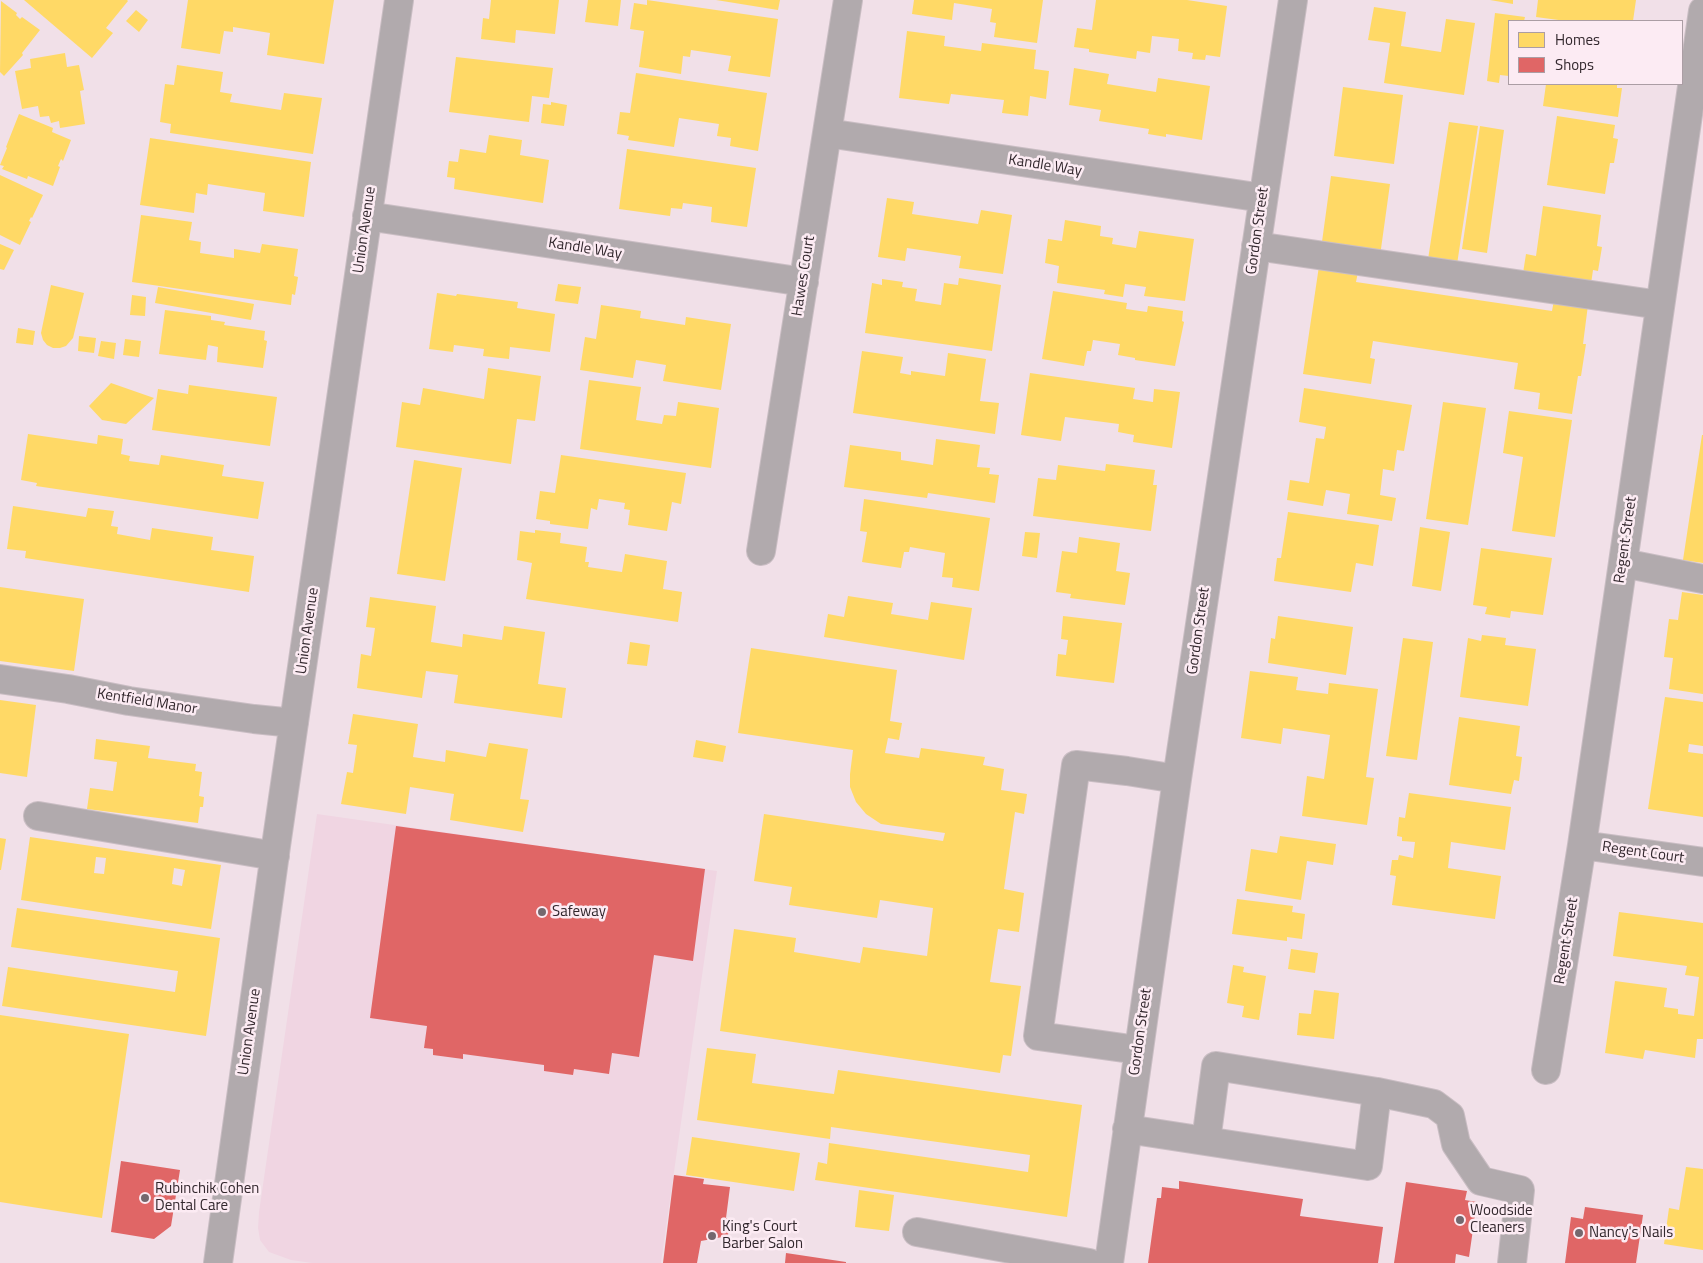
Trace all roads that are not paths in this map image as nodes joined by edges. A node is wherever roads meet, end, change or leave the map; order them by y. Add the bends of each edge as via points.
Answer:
1 (399, 0) edge
2 (848, 0) edge
3 (1293, 0) edge
4 (1703, 11) edge
5 (827, 133) junction
6 (1263, 198) junction
7 (367, 216) junction
8 (1256, 246) junction
9 (804, 282) junction
10 (1660, 305) junction
11 (761, 551) dead end
12 (1623, 563) junction
13 (1703, 579) edge
14 (0, 679) edge
15 (294, 723) junction
16 (1177, 779) junction
17 (38, 816) dead end
18 (1582, 845) junction
19 (275, 856) junction
20 (1703, 862) edge
21 (1138, 1050) junction
22 (1546, 1070) dead end
23 (1377, 1092) junction
24 (1127, 1129) junction
25 (1206, 1141) junction
26 (917, 1232) dead end
27 (218, 1263) edge
28 (1089, 1263) edge
29 (1109, 1263) edge
30 (1512, 1263) edge

1 - 7 street, Union Avenue
2 - 5 street, Hawes Court
3 - 6 street, Gordon Street
4 - 10 street, Regent Street
5 - 6 street, Kandle Way
5 - 9 street, Hawes Court
6 - 8 street, Gordon Street
7 - 9 street, Kandle Way
7 - 15 street, Union Avenue
8 - 10 street
8 - 16 street, Gordon Street
9 - 11 street, Hawes Court
10 - 12 street, Regent Street
12 - 13 street
12 - 18 street, Regent Street
14 - 15 street, Kentfield Manor
15 - 19 street, Union Avenue
16 - 21 street, Gordon Street
16 - 21 street via 1076,765 1038,1036
17 - 19 street
18 - 20 street, Regent Court
18 - 22 street, Regent Street
19 - 27 street, Union Avenue
21 - 24 street, Gordon Street
23 - 25 street via 1368,1166
23 - 25 street via 1216,1066
23 - 30 street via 1434,1104 1450,1116 1456,1144 1481,1181 1520,1190
24 - 25 street
24 - 29 street, Gordon Street
26 - 28 street

